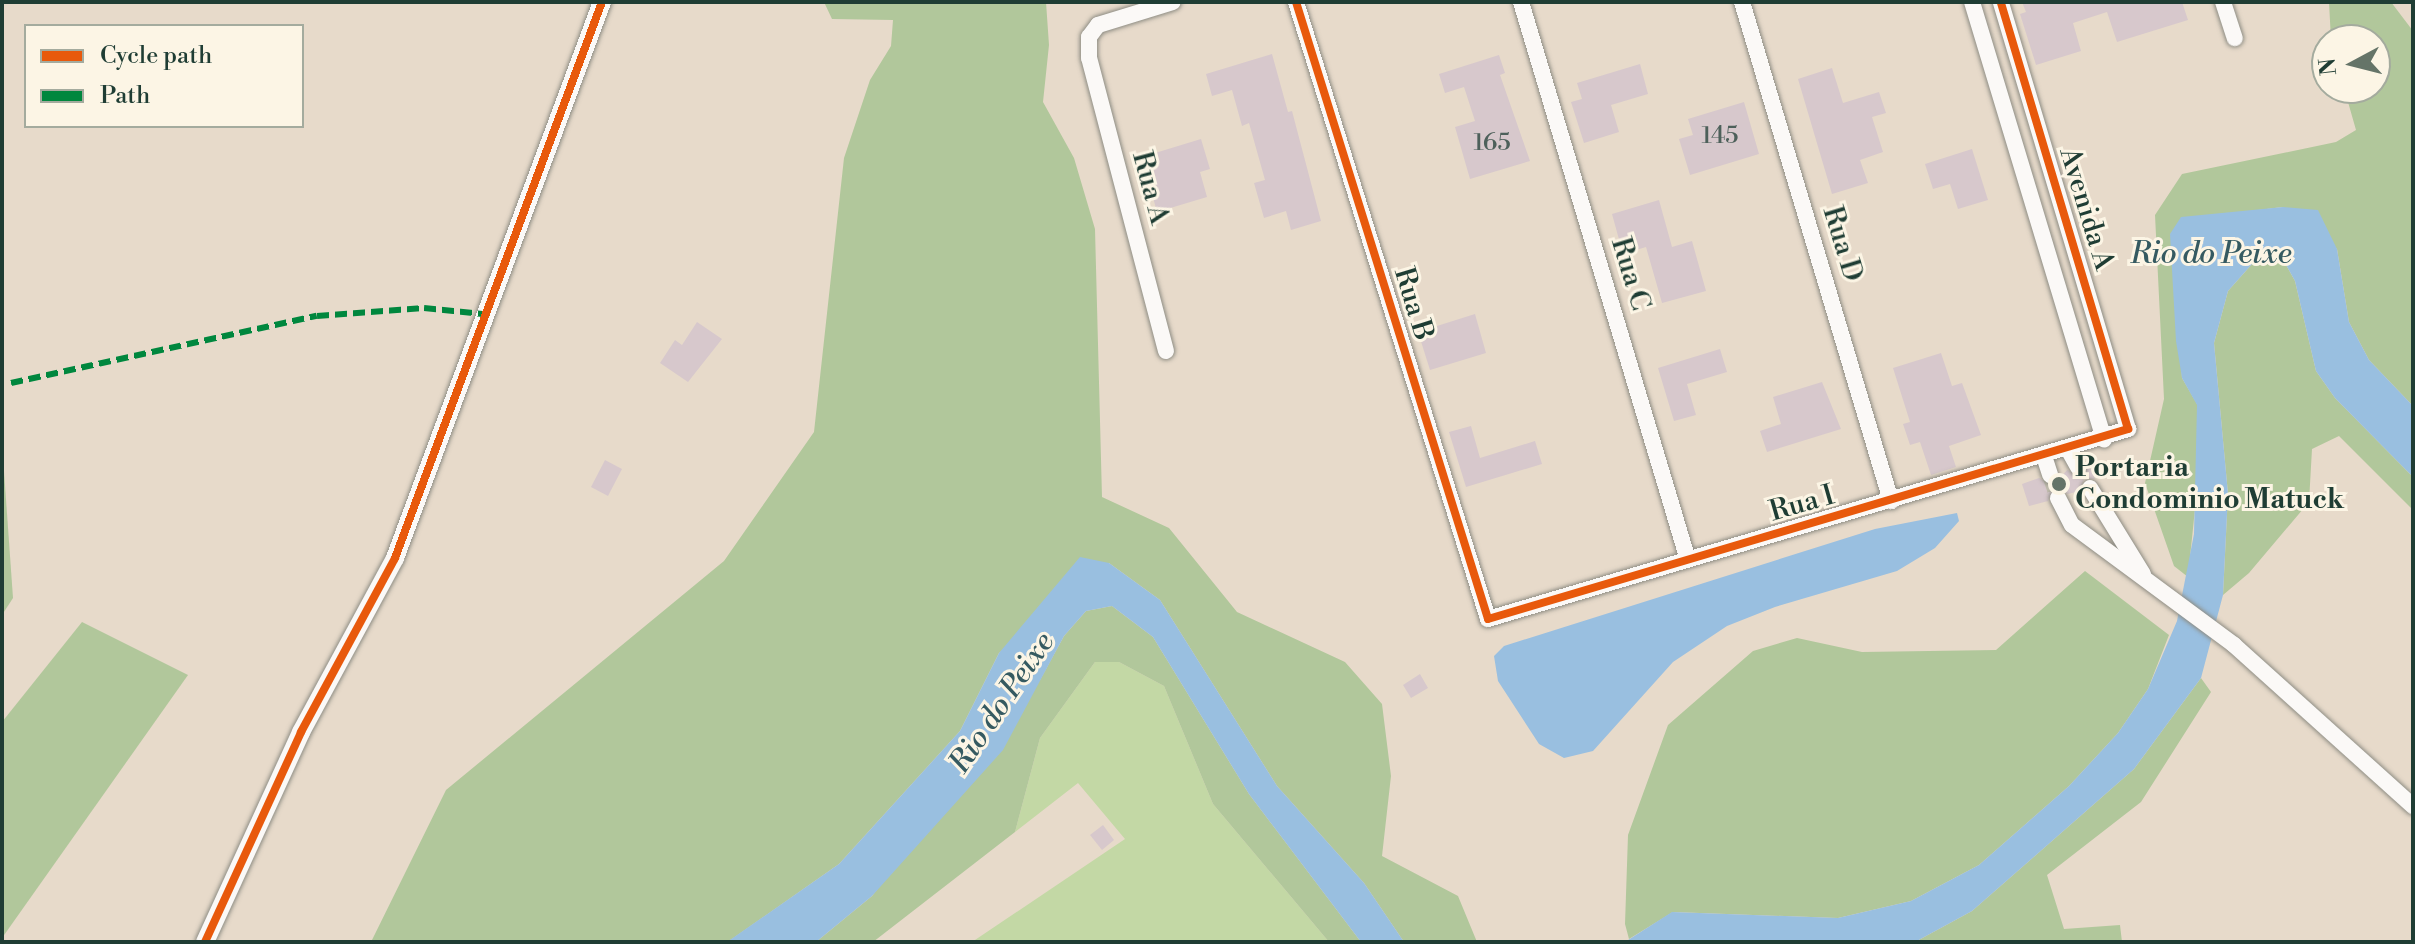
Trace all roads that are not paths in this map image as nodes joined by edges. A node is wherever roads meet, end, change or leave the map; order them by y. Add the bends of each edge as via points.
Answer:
1 (602, 2) edge
2 (1173, 2) edge
3 (1296, 2) edge
4 (1521, 2) edge
5 (1742, 2) edge
6 (1972, 2) edge
7 (2001, 2) edge
8 (2223, 2) edge
9 (2235, 38) dead end
10 (2046, 155) junction
11 (2020, 163) junction
12 (1166, 351) dead end
13 (2128, 429) joint
14 (2104, 439) junction
15 (2068, 449) junction
16 (2044, 456) junction
17 (2078, 467) dead end
18 (2050, 475) tunnel mouth
19 (2090, 488) dead end
20 (2058, 498) tunnel mouth
21 (1891, 501) junction
22 (1688, 560) junction
23 (2149, 580) junction
24 (1488, 619) joint
25 (2413, 806) edge
26 (205, 942) edge

1 - 26 street via 395,558 301,732
2 - 12 street, Rua A via 1098,25 1089,37 1089,58
3 - 24 street, Rua B
4 - 22 street, Rua C
5 - 21 street, Rua D
6 - 11 street, Avenida A
7 - 10 street, Avenida A
8 - 9 street
10 - 11 street
10 - 13 street, Avenida A
11 - 14 street, Avenida A
13 - 14 street, Rua I
14 - 15 street, Rua I
15 - 16 street, Rua I
15 - 17 street
16 - 18 street
16 - 21 street, Rua I
19 - 23 street
20 - 23 street via 2072,525
21 - 22 street, Rua I
22 - 24 street, Rua I
23 - 25 street via 2234,645

